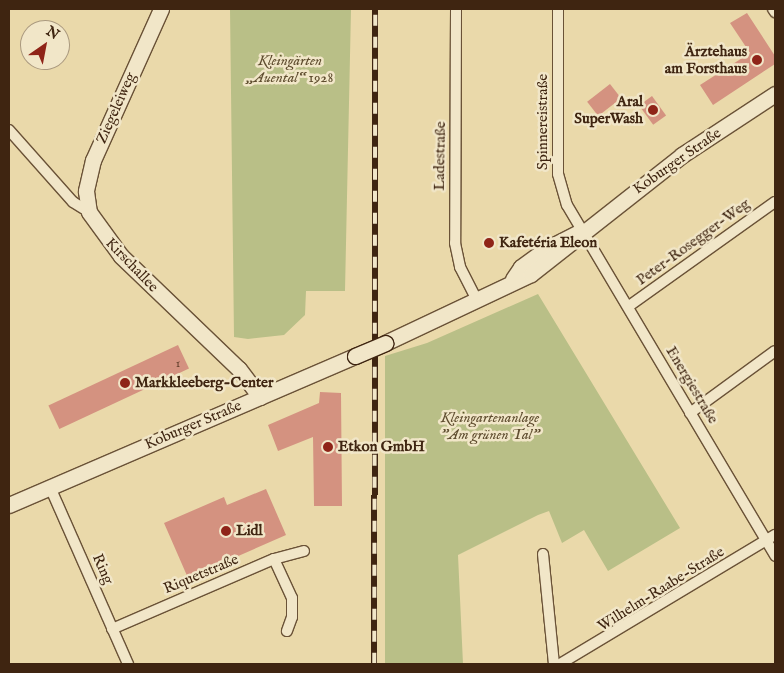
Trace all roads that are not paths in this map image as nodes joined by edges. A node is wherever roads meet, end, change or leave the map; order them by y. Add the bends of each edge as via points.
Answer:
1 (160, 9) edge
2 (456, 9) edge
3 (558, 9) edge
4 (773, 9) edge
5 (775, 12) edge
6 (775, 94) edge
7 (9, 130) edge
8 (775, 202) edge
9 (89, 212) junction
10 (581, 231) junction
11 (476, 299) junction
12 (629, 306) junction
13 (775, 351) edge
14 (260, 397) junction
15 (690, 413) junction
16 (50, 487) junction
17 (9, 505) edge
18 (771, 538) edge
19 (304, 551) dead end
20 (543, 554) dead end
21 (775, 556) edge
22 (274, 559) junction
23 (112, 629) junction
24 (287, 631) dead end
25 (128, 664) edge
26 (554, 664) edge
27 (560, 664) edge

1 - 9 main road, Ziegeleiweg via 93,160 86,191
2 - 11 street, Ladestraße via 454,243 460,267
3 - 10 street, Spinnereistraße via 558,174 567,205
4 - 5 street
6 - 10 main road, Koburger Straße via 682,155
7 - 9 street, Kirschallee via 73,202
8 - 12 street, Peter-Rosegger-Weg
9 - 14 main road, Kirschallee via 121,256 239,369
10 - 11 main road, Koburger Straße via 546,249 521,267 513,279
10 - 12 street, Energiestraße
11 - 14 main road, Koburger Straße, bridge
12 - 15 street, Energiestraße
13 - 15 street
14 - 16 main road, Koburger Straße
15 - 18 street, Energiestraße
16 - 17 main road, Koburger Straße
16 - 23 street, Ring
18 - 21 street, Energiestraße
18 - 27 street, Wilhelm-Raabe-Straße
19 - 22 street, Riquetstraße
20 - 26 street
22 - 23 street, Riquetstraße
22 - 24 street via 292,598 292,617
23 - 25 street, Ring

